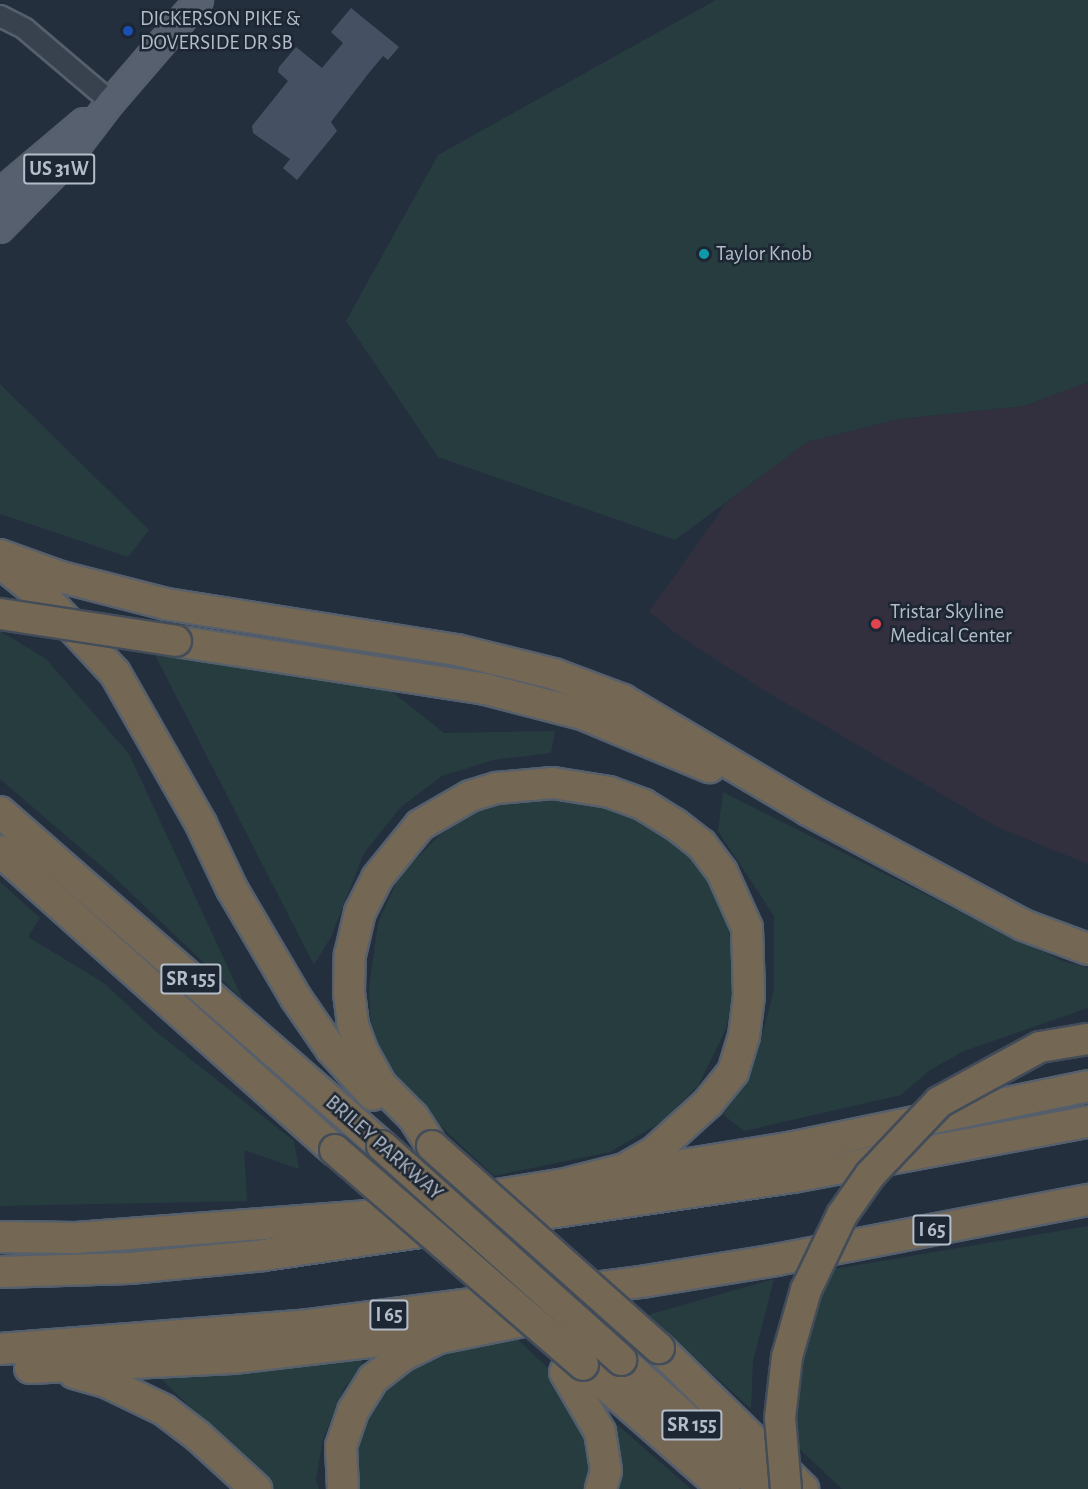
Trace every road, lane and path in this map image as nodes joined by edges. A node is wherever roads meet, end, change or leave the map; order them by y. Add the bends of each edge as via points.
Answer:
1 (199, 0) edge
2 (0, 16) edge
3 (111, 102) junction
4 (0, 193) edge
5 (0, 228) edge
6 (0, 555) edge
7 (0, 562) edge
8 (0, 614) edge
9 (808, 810) junction
10 (0, 812) edge
11 (6, 858) edge
12 (1088, 950) edge
13 (1088, 1040) edge
14 (1088, 1086) edge
15 (1088, 1122) edge
16 (432, 1146) junction
17 (569, 1183) junction
18 (1088, 1200) edge
19 (0, 1237) edge
20 (776, 1260) junction
21 (0, 1272) edge
22 (492, 1327) junction
23 (0, 1349) edge
24 (0, 1368) edge
25 (30, 1368) junction
26 (574, 1369) junction
27 (256, 1489) edge
28 (343, 1489) edge
29 (601, 1489) edge
30 (724, 1489) edge
31 (764, 1489) edge
32 (786, 1489) edge
33 (803, 1489) edge

1 - 3 main road, US 31W
2 - 3 street via 25,29
3 - 4 main road, US 31W
3 - 5 main road, US 31W via 62,166
6 - 9 highway via 61,577 166,604 457,650 554,674 623,700
7 - 16 highway via 48,601 116,673 201,825 231,889 296,998 331,1050 363,1085
8 - 9 highway, bridge via 485,689 582,714
9 - 12 highway via 1023,926
10 - 31 highway, BRILEY PARKWAY / SR 155, bridge via 382,1146
11 - 26 highway, BRILEY PARKWAY / SR 155, bridge via 475,1272
13 - 32 highway, bridge via 1040,1047 939,1102 870,1174 853,1199 806,1290 787,1357 780,1418
14 - 17 highway via 794,1148
15 - 21 highway via 793,1177 264,1255 130,1268
16 - 17 highway via 413,1117 381,1085 353,1025 350,955 368,895 393,853 420,825 470,795 497,788 552,783 609,792 644,805 675,824 701,844 722,872 747,928 749,996 744,1036 733,1072 708,1103 654,1152 624,1169
16 - 33 highway, bridge via 659,1348
17 - 19 highway via 368,1216 76,1238
18 - 20 highway, I 65
20 - 22 highway via 661,1294
20 - 23 highway, I 65 via 302,1326
22 - 25 highway via 233,1358
22 - 28 highway via 439,1338 402,1356 373,1379 353,1411 341,1446
24 - 25 highway
25 - 27 highway via 82,1375 144,1400 198,1436
26 - 29 highway via 600,1432 606,1472
26 - 30 highway, SR 155

